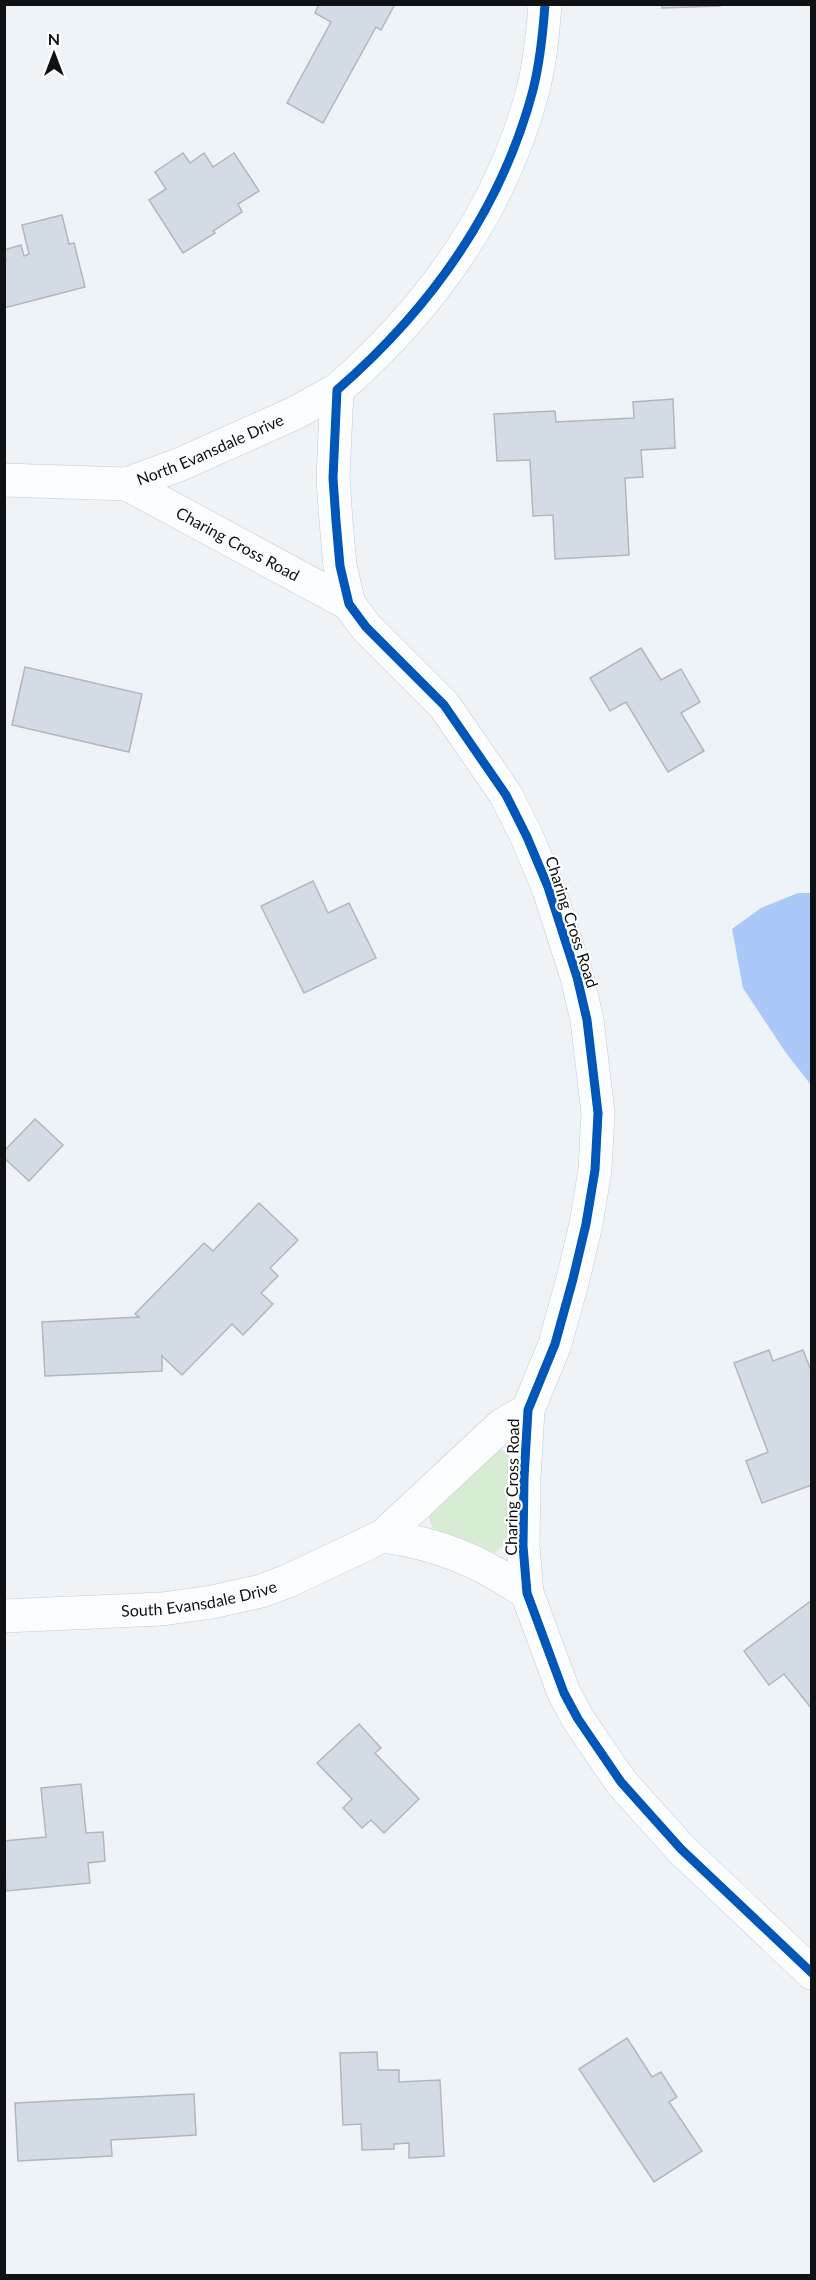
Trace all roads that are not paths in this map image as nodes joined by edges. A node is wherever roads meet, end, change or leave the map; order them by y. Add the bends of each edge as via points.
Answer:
1 (545, 4) edge
2 (337, 390) junction
3 (4, 480) edge
4 (128, 484) junction
5 (349, 604) junction
6 (528, 1410) junction
7 (383, 1536) junction
8 (527, 1593) junction
9 (4, 1616) edge
10 (812, 1973) edge

1 - 2 street via 533,89 502,179 484,213 407,324
2 - 4 street, North Evansdale Drive via 181,464
2 - 5 street, Charing Cross Road via 333,478 340,566
3 - 4 street, North Evansdale Drive
4 - 5 street, Charing Cross Road
5 - 6 street, Charing Cross Road via 366,627 444,705 506,795 548,887 578,977 598,1113 595,1170 586,1224 555,1344
6 - 7 street, Charing Cross Road via 502,1425
6 - 8 street, Charing Cross Road via 524,1512
7 - 8 street, Charing Cross Road via 418,1541 457,1554 494,1570
7 - 9 street, South Evansdale Drive via 288,1581 212,1602 108,1613
8 - 10 street, Charing Cross Road via 564,1693 621,1782 681,1849

